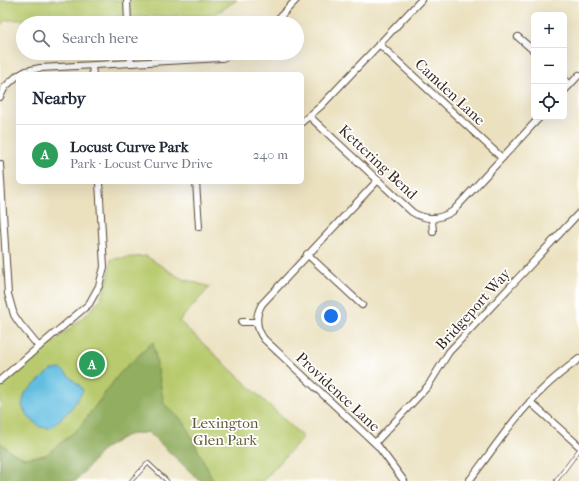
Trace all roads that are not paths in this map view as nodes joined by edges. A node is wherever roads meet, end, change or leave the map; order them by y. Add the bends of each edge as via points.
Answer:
1 (127, 0) edge
2 (296, 0) edge
3 (421, 0) edge
4 (128, 16) edge
5 (281, 16) edge
6 (518, 37) dead end
7 (379, 44) junction
8 (531, 48) edge
9 (131, 60) edge
10 (192, 60) edge
11 (131, 64) junction
12 (93, 71) edge
13 (24, 72) edge
14 (579, 75) edge
15 (16, 78) edge
16 (567, 82) edge
17 (570, 85) junction
18 (567, 88) edge
19 (0, 97) edge
20 (310, 116) junction
21 (304, 120) edge
22 (537, 120) edge
23 (502, 158) junction
24 (0, 164) edge
25 (0, 172) edge
26 (378, 180) junction
27 (99, 184) edge
28 (196, 184) edge
29 (579, 213) edge
30 (432, 219) junction
31 (199, 227) dead end
32 (433, 232) dead end
33 (308, 254) junction
34 (362, 305) dead end
35 (242, 322) dead end
36 (257, 322) junction
37 (39, 347) junction
38 (579, 359) edge
39 (0, 380) edge
40 (530, 402) junction
41 (375, 443) junction
42 (579, 446) edge
43 (579, 450) edge
44 (132, 481) edge
45 (168, 481) edge
46 (404, 481) edge
47 (469, 481) edge
48 (556, 481) edge

1 - 4 street
2 - 5 street
3 - 7 street
6 - 8 street
7 - 20 street
7 - 23 street, Camden Lane
9 - 11 street
10 - 11 street
11 - 12 street
12 - 13 street via 40,68
14 - 17 street
15 - 19 street via 5,87
16 - 17 street
17 - 18 street
20 - 21 street
20 - 26 street, Kettering Bend
22 - 23 street
23 - 30 street via 453,211 446,216
24 - 25 street
25 - 37 street via 10,304 20,324
26 - 30 street, Kettering Bend via 412,212
26 - 33 street
27 - 37 street via 104,266 100,286 89,304
28 - 31 street
29 - 41 street, Bridgeport Way via 449,352 428,386
30 - 32 street
33 - 34 street
33 - 36 street via 262,304
35 - 36 street
36 - 41 street, Providence Lane via 264,339
37 - 39 street
38 - 40 street
40 - 42 street
40 - 47 street
41 - 46 street, Providence Lane
43 - 48 lane
44 - 45 lane via 148,463

